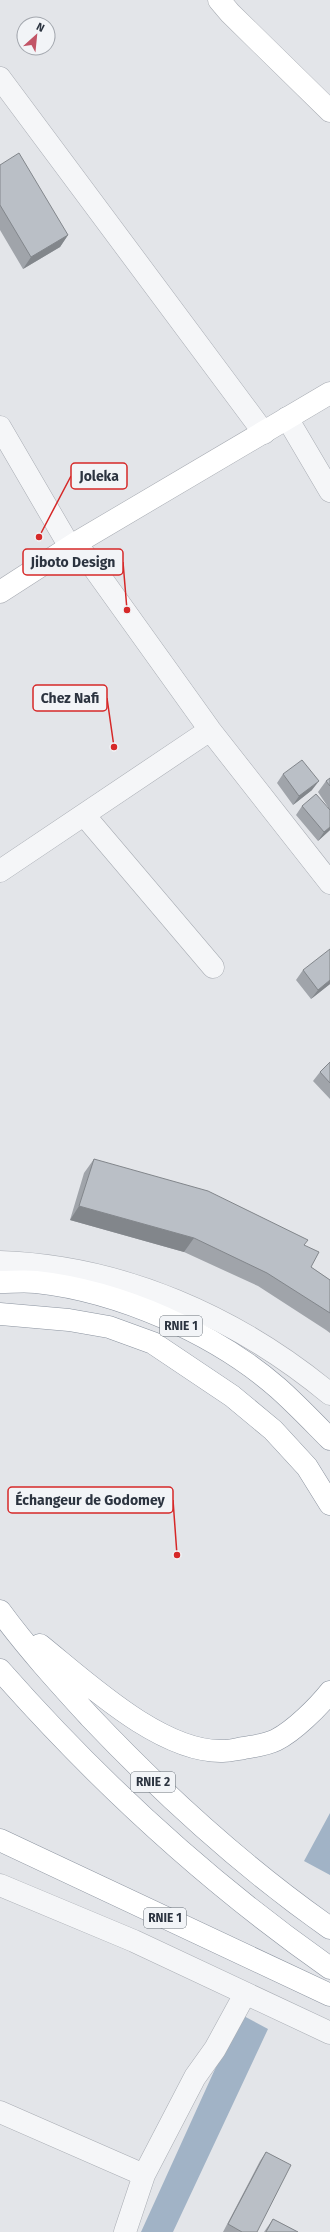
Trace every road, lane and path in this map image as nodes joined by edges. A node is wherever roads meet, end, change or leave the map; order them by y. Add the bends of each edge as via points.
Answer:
1 (219, 0) edge
2 (0, 78) edge
3 (330, 111) edge
4 (330, 393) edge
5 (287, 418) junction
6 (0, 426) edge
7 (264, 433) junction
8 (330, 491) edge
9 (73, 545) junction
10 (0, 592) edge
11 (210, 730) junction
12 (84, 815) junction
13 (0, 872) edge
14 (330, 883) edge
15 (213, 967) dead end
16 (0, 1262) edge
17 (0, 1282) edge
18 (0, 1314) edge
19 (330, 1394) edge
20 (330, 1439) edge
21 (330, 1504) edge
22 (2, 1613) edge
23 (0, 1670) edge
24 (330, 1692) edge
25 (0, 1840) edge
26 (0, 1885) edge
27 (330, 1928) edge
28 (330, 1968) edge
29 (245, 1994) junction
30 (330, 1995) edge
31 (330, 2033) edge
32 (0, 2112) edge
33 (144, 2175) junction
34 (125, 2232) edge

1 - 3 main road
2 - 7 street
4 - 5 main road
5 - 7 main road
5 - 8 street
6 - 9 street
7 - 9 main road
9 - 10 main road
9 - 11 street
11 - 12 street
11 - 14 street
12 - 13 street
12 - 15 street
16 - 19 street via 29,1263 104,1276 199,1310 255,1339 296,1366
17 - 20 main road, RNIE 1 via 36,1282 82,1291 138,1306 185,1328 235,1356 278,1388
18 - 21 main road via 69,1320 109,1328 153,1344 232,1396 273,1430 307,1467
22 - 24 main road via 99,1695 132,1717 186,1744 223,1751 258,1746 277,1740 304,1719
22 - 27 main road, RNIE 2 / RNIE 2 via 59,1683 138,1768 259,1874
23 - 28 main road, RNIE 2 / RNIE 2 via 41,1717 122,1798 296,1944
25 - 30 main road, RNIE 1
26 - 29 street via 134,1941
29 - 31 street
29 - 33 street via 215,2049 195,2077
32 - 33 street
33 - 34 street

